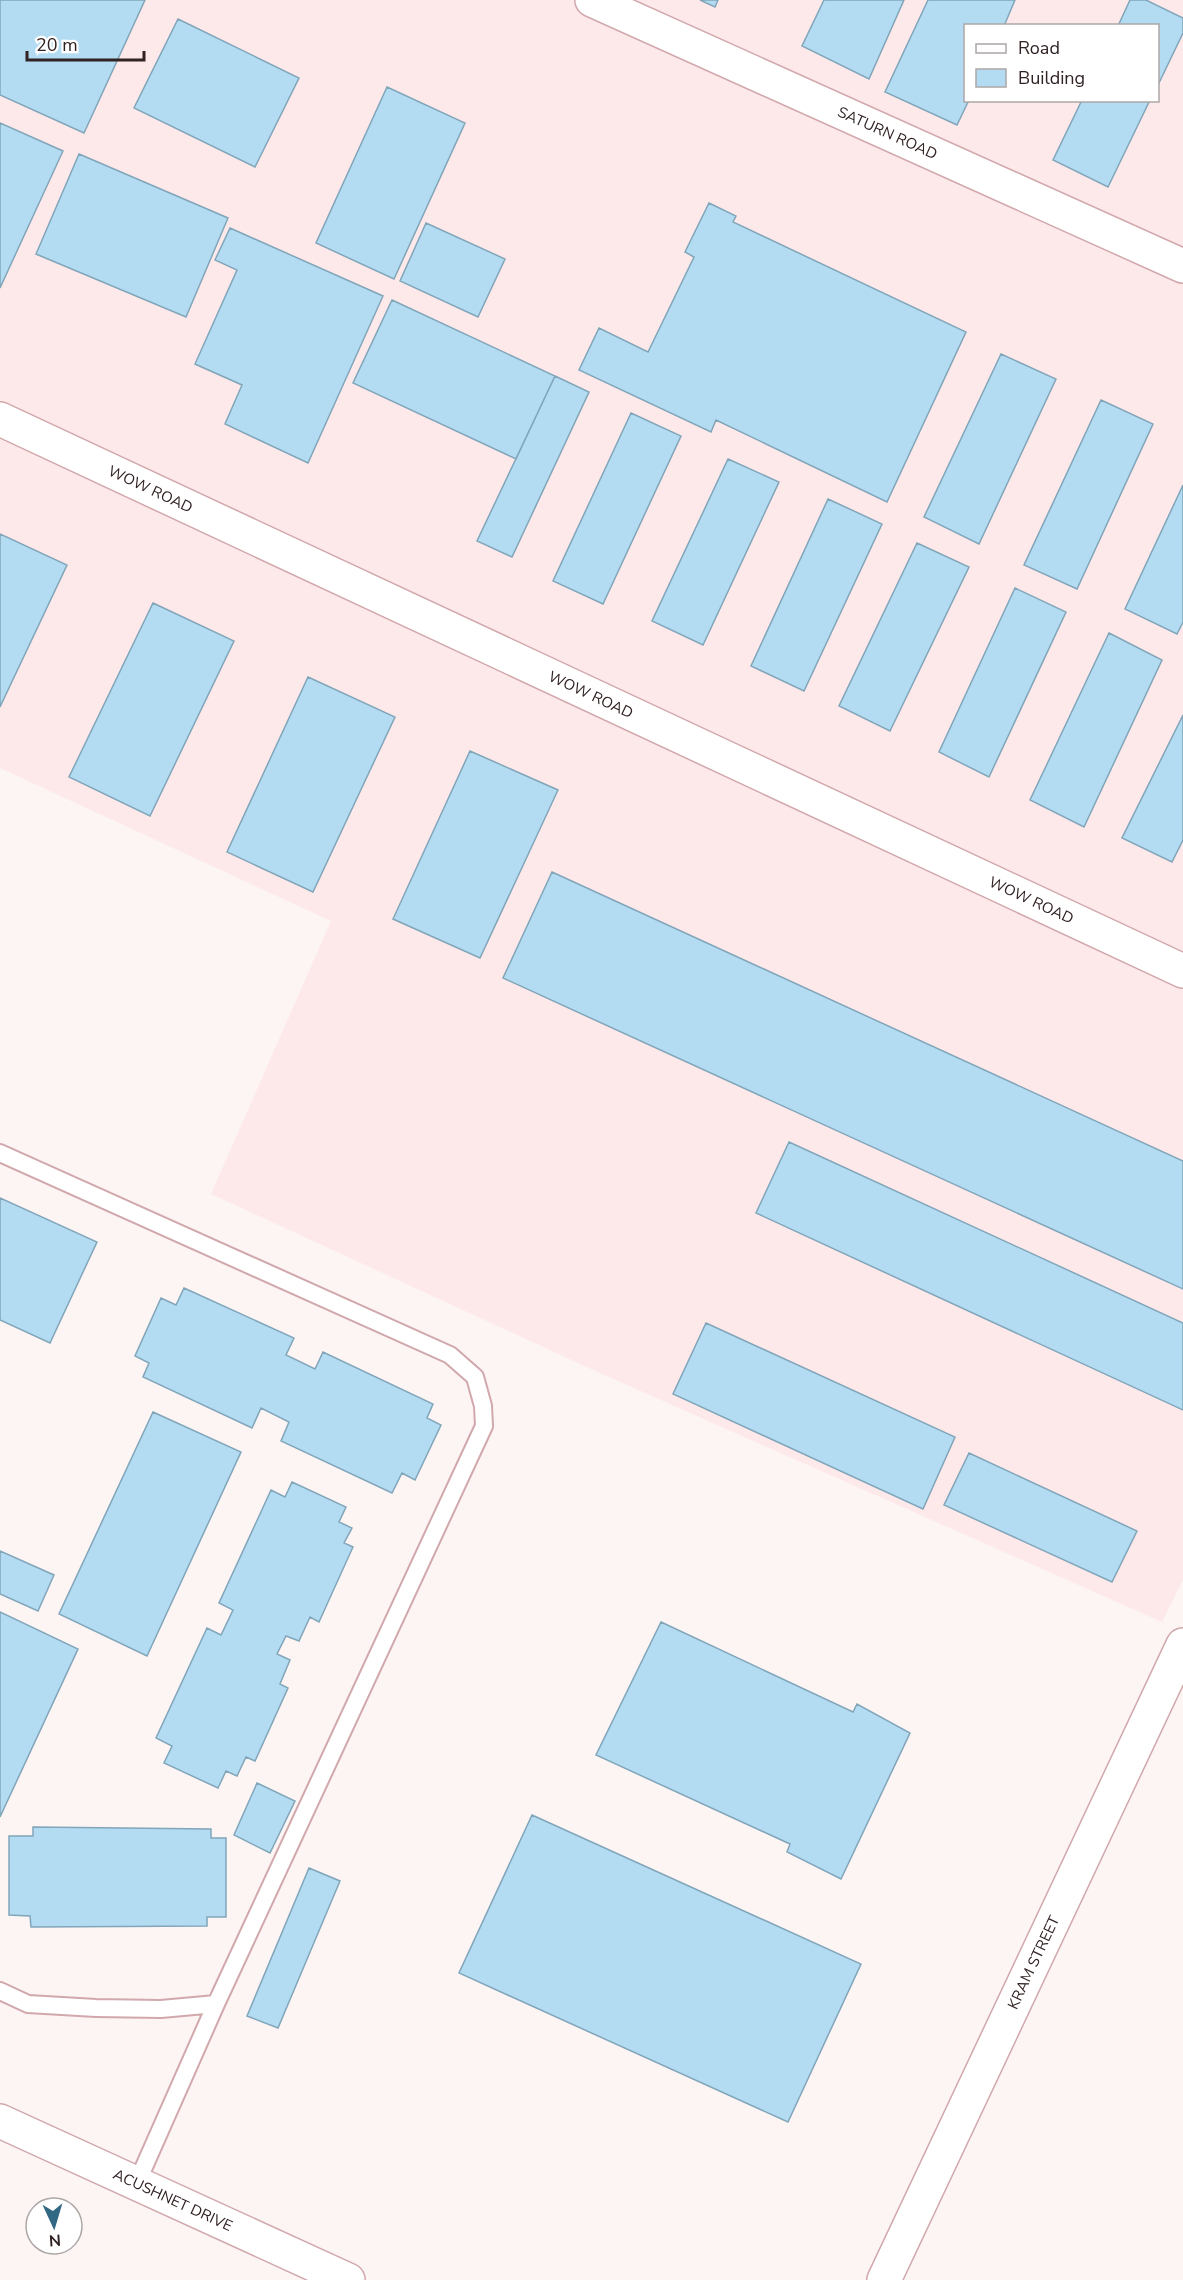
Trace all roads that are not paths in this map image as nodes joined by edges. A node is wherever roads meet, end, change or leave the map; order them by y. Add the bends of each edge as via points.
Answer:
1 (592, 0) edge
2 (1183, 266) edge
3 (0, 419) edge
4 (1183, 971) edge
5 (0, 1153) edge
6 (1183, 1645) edge
7 (0, 1991) edge
8 (216, 2004) junction
9 (0, 2121) edge
10 (136, 2185) junction
11 (348, 2280) edge
12 (884, 2280) edge

1 - 2 street, SATURN ROAD
3 - 4 street, WOW ROAD
5 - 8 lane via 450,1355 475,1377 483,1406 484,1426
6 - 12 street, KRAM STREET
7 - 8 lane via 28,2004 161,2009
8 - 10 lane
9 - 10 street, ACUSHNET DRIVE
10 - 11 street, ACUSHNET DRIVE

